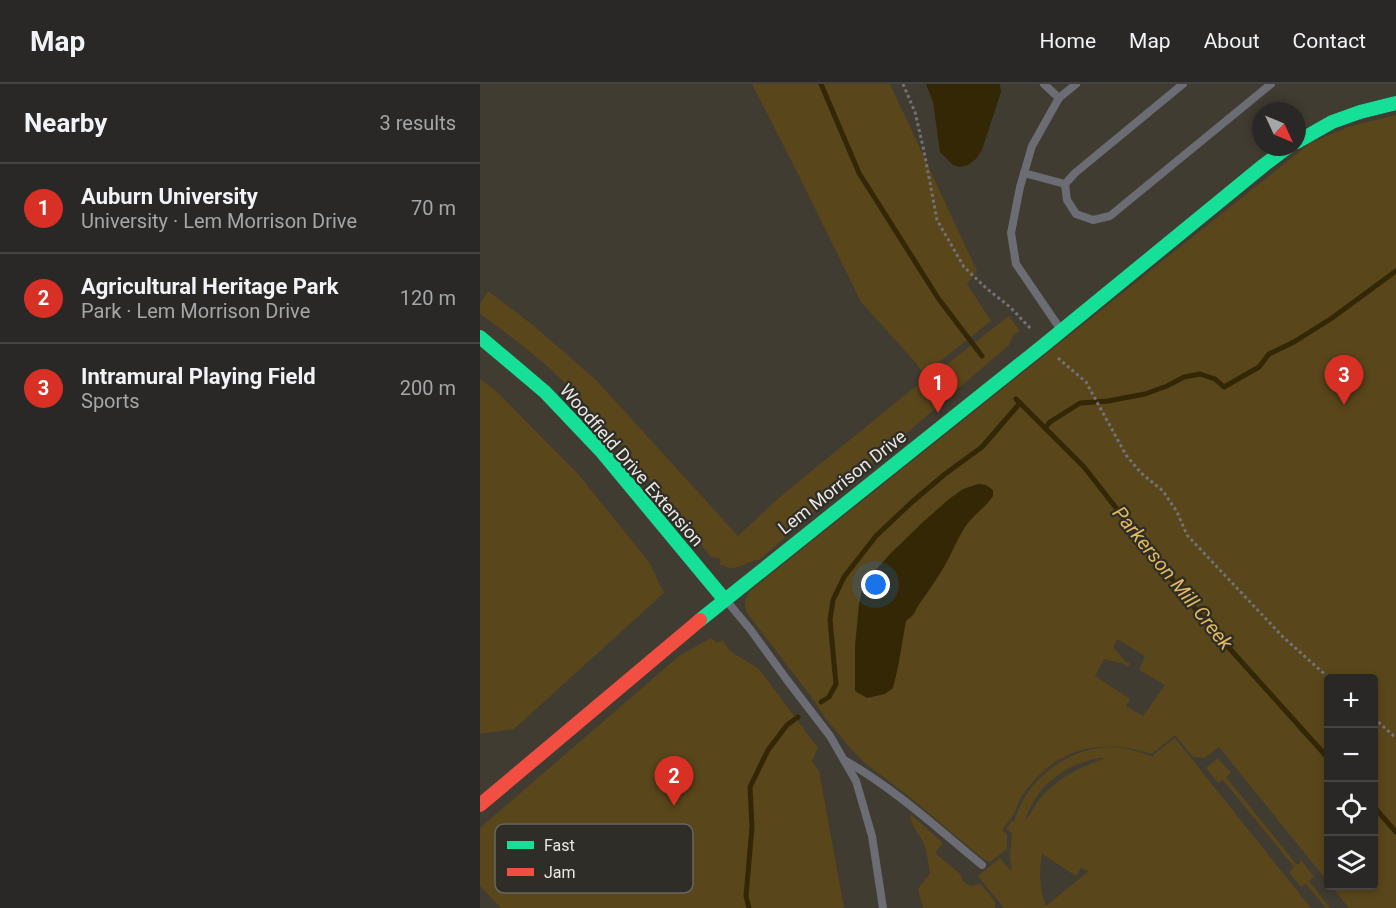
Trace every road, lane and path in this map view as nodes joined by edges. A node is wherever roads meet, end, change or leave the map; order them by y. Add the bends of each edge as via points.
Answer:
1 (903, 84) edge
2 (1044, 84) edge
3 (1076, 84) edge
4 (1183, 84) edge
5 (1271, 84) edge
6 (1059, 98) junction
7 (1396, 103) edge
8 (1306, 137) edge
9 (1277, 156) edge
10 (1024, 172) junction
11 (1065, 184) junction
12 (1061, 330) junction
13 (480, 336) edge
14 (1044, 345) junction
15 (724, 599) junction
16 (1324, 674) edge
17 (1378, 722) edge
18 (1396, 738) edge
19 (844, 759) junction
20 (480, 805) edge
21 (981, 865) dead end
22 (883, 908) edge

1 - 14 path via 915,112 937,220 964,267 1010,306
2 - 6 lane
3 - 6 lane
4 - 11 lane
5 - 11 lane via 1110,216 1093,220 1076,214 1067,200
6 - 10 lane via 1032,146
7 - 8 street via 1332,122
9 - 12 street, Lem Morrison Drive
10 - 11 lane
10 - 12 lane via 1011,233 1016,264
12 - 14 street, Lem Morrison Drive
13 - 15 street, Woodfield Drive Extension via 545,392 602,452
14 - 15 street, Lem Morrison Drive
14 - 16 path via 1086,382 1126,455 1168,497 1187,536 1284,638
15 - 19 lane
15 - 20 street, Lem Morrison Drive
17 - 18 path
19 - 21 lane via 877,780
19 - 22 lane via 856,781 872,836

